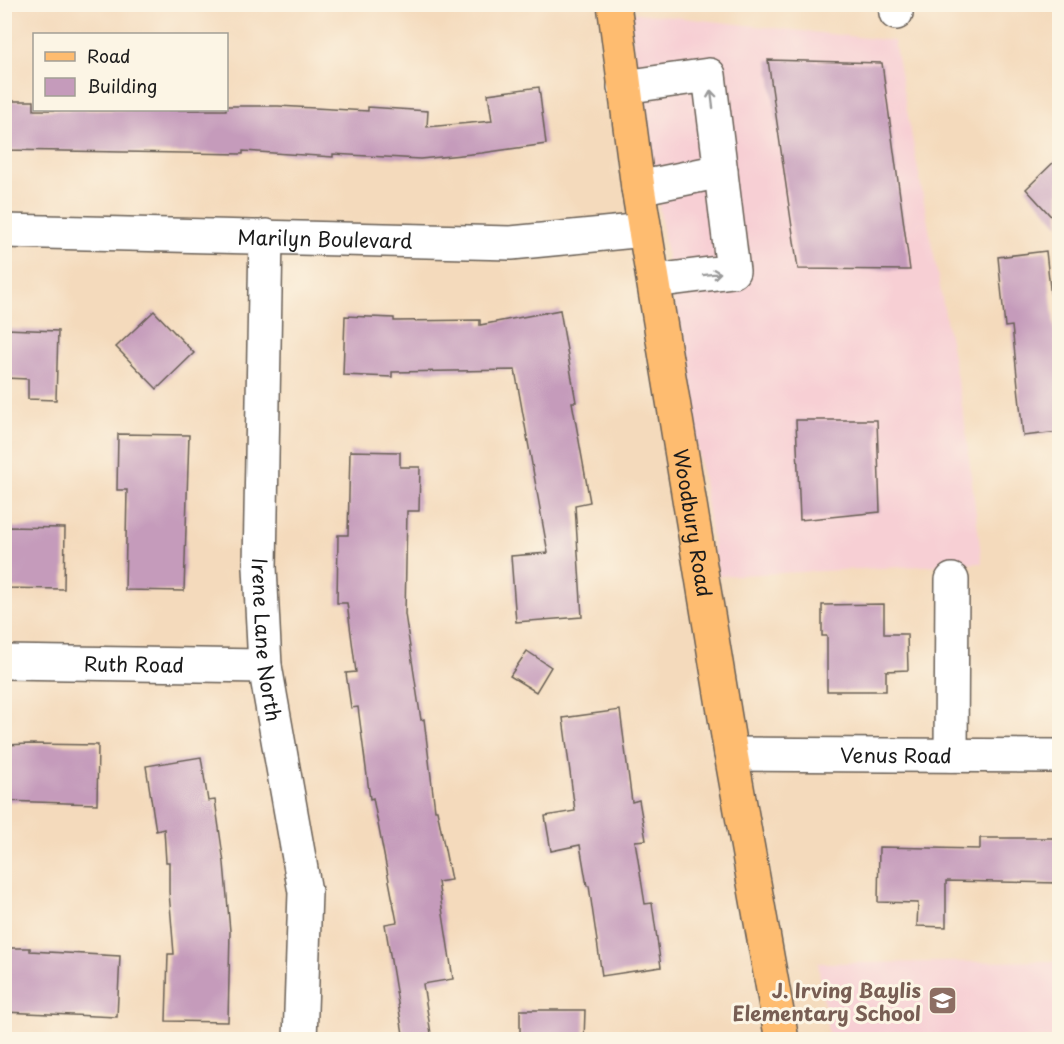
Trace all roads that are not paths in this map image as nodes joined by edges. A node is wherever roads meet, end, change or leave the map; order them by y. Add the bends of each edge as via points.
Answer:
1 (614, 4) edge
2 (624, 87) junction
3 (721, 171) junction
4 (638, 188) junction
5 (645, 230) junction
6 (4, 231) edge
7 (266, 236) junction
8 (654, 281) junction
9 (952, 580) dead end
10 (4, 662) edge
11 (265, 666) junction
12 (731, 754) junction
13 (951, 755) junction
14 (1059, 756) edge
15 (300, 1040) edge
16 (782, 1040) edge

1 - 2 main road, Woodbury Road
3 -> 2 street via 709,75
2 - 4 main road, Woodbury Road
3 - 4 street
8 -> 3 street via 733,271
4 - 5 main road, Woodbury Road
5 - 7 street, Marilyn Boulevard via 511,243
5 - 8 main road, Woodbury Road
6 - 7 street, Marilyn Boulevard
7 - 11 street, Irene Lane North via 260,567
8 - 12 main road, Woodbury Road
9 - 13 street
10 - 11 street, Ruth Road
11 - 15 street, Irene Lane North via 305,892
12 - 13 street, Venus Road
12 - 16 main road, Woodbury Road
13 - 14 street, Venus Road

